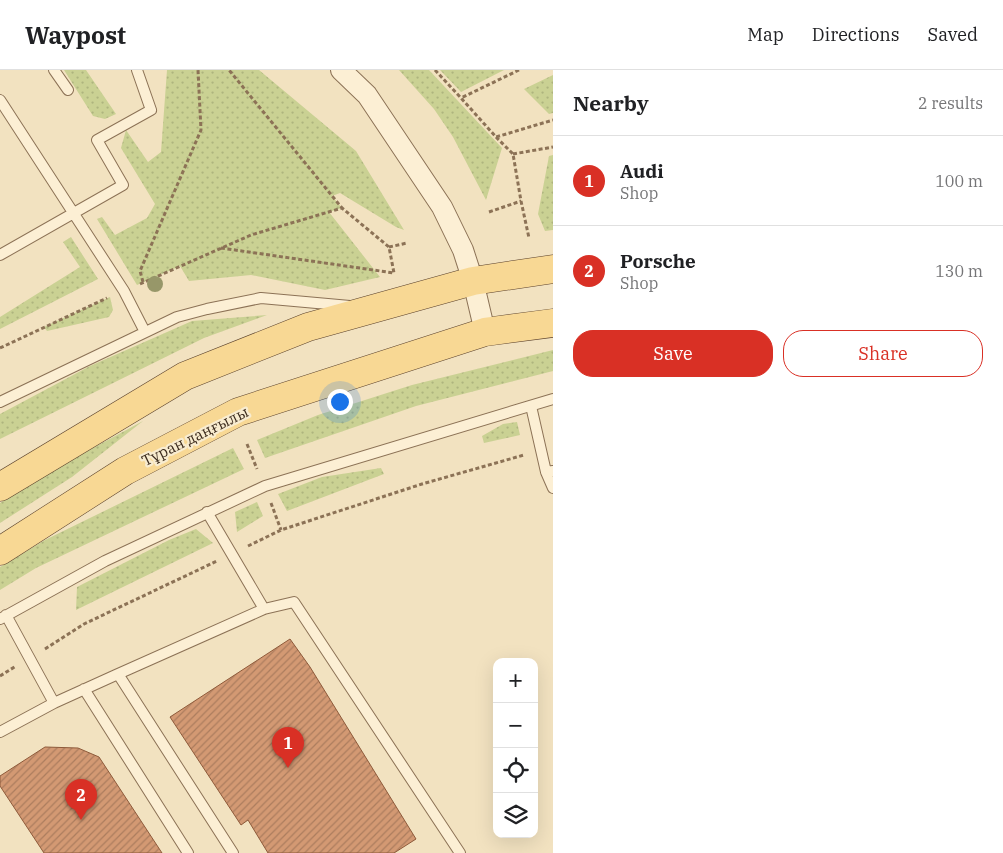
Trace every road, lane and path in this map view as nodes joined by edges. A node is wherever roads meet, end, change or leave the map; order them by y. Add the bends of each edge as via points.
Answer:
1 (54, 70) edge
2 (137, 70) edge
3 (198, 70) edge
4 (229, 70) edge
5 (341, 70) edge
6 (434, 70) edge
7 (519, 70) edge
8 (68, 90) dead end
9 (461, 98) junction
10 (0, 100) edge
11 (553, 120) edge
12 (496, 138) junction
13 (553, 147) edge
14 (514, 154) junction
15 (521, 201) junction
16 (342, 208) junction
17 (489, 212) dead end
18 (74, 214) junction
19 (529, 238) dead end
20 (407, 242) dead end
21 (389, 247) junction
22 (221, 248) junction
23 (0, 255) edge
24 (553, 269) edge
25 (473, 280) junction
26 (143, 282) junction
27 (135, 286) dead end
28 (110, 297) dead end
29 (378, 308) junction
30 (553, 323) edge
31 (145, 332) junction
32 (485, 332) junction
33 (0, 348) edge
34 (553, 399) edge
35 (0, 402) edge
36 (531, 406) junction
37 (247, 444) dead end
38 (541, 450) junction
39 (257, 469) dead end
40 (549, 472) edge
41 (0, 487) edge
42 (553, 488) edge
43 (269, 496) dead end
44 (207, 512) junction
45 (281, 530) junction
46 (0, 551) edge
47 (232, 554) junction
48 (264, 609) junction
49 (3, 617) edge
50 (29, 658) junction
51 (118, 674) junction
52 (0, 676) edge
53 (84, 690) junction
54 (54, 702) junction
55 (0, 732) edge
56 (188, 853) edge
57 (234, 853) edge
58 (460, 853) edge

1 - 8 lane
2 - 18 lane via 151,110 97,140 123,185
3 - 26 path via 201,130 140,271
4 - 16 path
5 - 25 street via 367,95 442,207 463,250
6 - 9 path
7 - 9 path
9 - 12 path
10 - 18 lane
11 - 12 path
12 - 14 path
13 - 14 path
14 - 15 path
15 - 17 path
15 - 19 path
16 - 21 path
16 - 22 path via 252,235
18 - 23 lane
18 - 31 lane via 124,291
20 - 21 path
21 - 22 path via 394,272
22 - 26 path
24 - 25 main road
25 - 29 main road
25 - 32 street
26 - 27 path
28 - 33 path
29 - 31 lane via 261,298 177,317
29 - 41 main road via 308,327 185,376
30 - 32 main road, Тұран даңғылы
31 - 35 lane
32 - 46 main road, Тұран даңғылы via 238,412 125,471
34 - 36 lane
36 - 38 lane
36 - 44 lane via 265,486
37 - 39 path
38 - 40 lane
38 - 45 path
40 - 42 lane
43 - 45 path
44 - 47 lane
44 - 49 lane via 105,560
45 - 47 path
47 - 48 lane
47 - 50 path via 84,624
48 - 51 lane
48 - 58 lane via 294,602
49 - 50 lane
50 - 52 path
50 - 54 lane
51 - 53 lane
51 - 57 lane
53 - 54 lane
53 - 56 lane
54 - 55 lane

